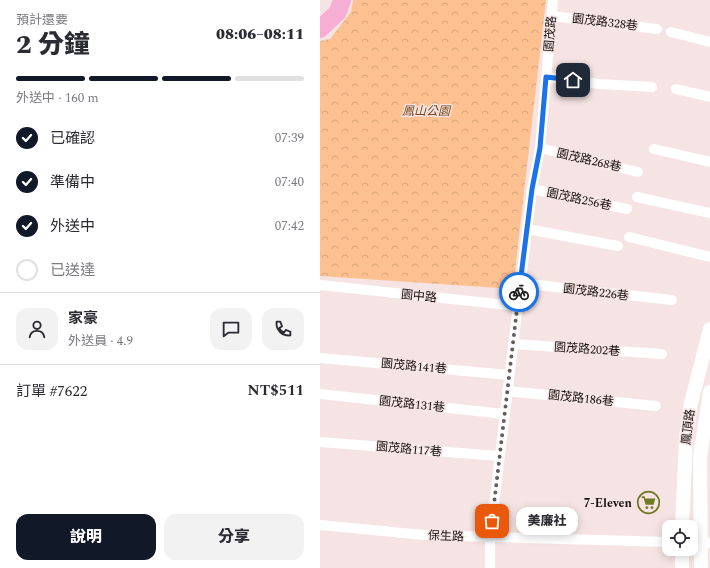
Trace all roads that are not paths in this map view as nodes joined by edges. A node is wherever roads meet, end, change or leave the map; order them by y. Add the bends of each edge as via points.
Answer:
1 (553, 0) edge
2 (552, 16) junction
3 (657, 29) dead end
4 (671, 32) dead end
5 (710, 42) edge
6 (546, 77) junction
7 (652, 87) dead end
8 (676, 89) dead end
9 (710, 97) edge
10 (540, 148) junction
11 (654, 149) dead end
12 (710, 162) edge
13 (638, 172) dead end
14 (532, 189) junction
15 (637, 197) dead end
16 (627, 209) dead end
17 (710, 213) edge
18 (527, 229) junction
19 (629, 237) dead end
20 (618, 246) dead end
21 (710, 257) edge
22 (520, 283) junction
23 (320, 285) edge
24 (672, 300) dead end
25 (518, 306) junction
26 (710, 329) edge
27 (513, 344) junction
28 (662, 354) dead end
29 (320, 358) edge
30 (509, 374) junction
31 (507, 390) junction
32 (710, 392) edge
33 (320, 394) edge
34 (656, 406) dead end
35 (504, 414) junction
36 (320, 442) edge
37 (499, 456) junction
38 (682, 520) edge
39 (320, 524) edge
40 (490, 538) junction
41 (662, 542) edge
42 (700, 543) edge
43 (682, 556) edge
44 (490, 568) edge
45 (682, 568) edge
46 (701, 568) edge

1 - 2 street, 園茂路
2 - 3 street, 園茂路328巷
2 - 6 street, 園茂路
4 - 5 street
6 - 7 street
6 - 10 street, 園茂路
8 - 9 street
10 - 13 street, 園茂路268巷
10 - 14 street, 園茂路
11 - 12 street
14 - 16 street, 園茂路256巷
14 - 18 street, 園茂路
15 - 17 street
18 - 20 street
18 - 22 street, 園茂路
19 - 21 street
22 - 24 street, 園茂路226巷
22 - 25 street, 園茂路
23 - 25 street, 園中路
25 - 27 street, 園茂路
26 - 38 main road, 鳳頂路 via 690,403
27 - 28 street, 園茂路202巷
27 - 30 street, 園茂路
29 - 30 street, 園茂路141巷
30 - 31 street, 園茂路
31 - 34 street, 園茂路186巷
31 - 35 street, 園茂路
32 - 42 main road, 鳳頂路 via 700,457
33 - 35 street, 園茂路131巷
35 - 37 street, 園茂路
36 - 37 street, 園茂路117巷
37 - 40 street, 園茂路
39 - 40 street, 保生路 via 388,533
40 - 41 street, 保生路
40 - 44 street, 園茂路
42 - 46 main road, 鳳頂路
43 - 45 main road

